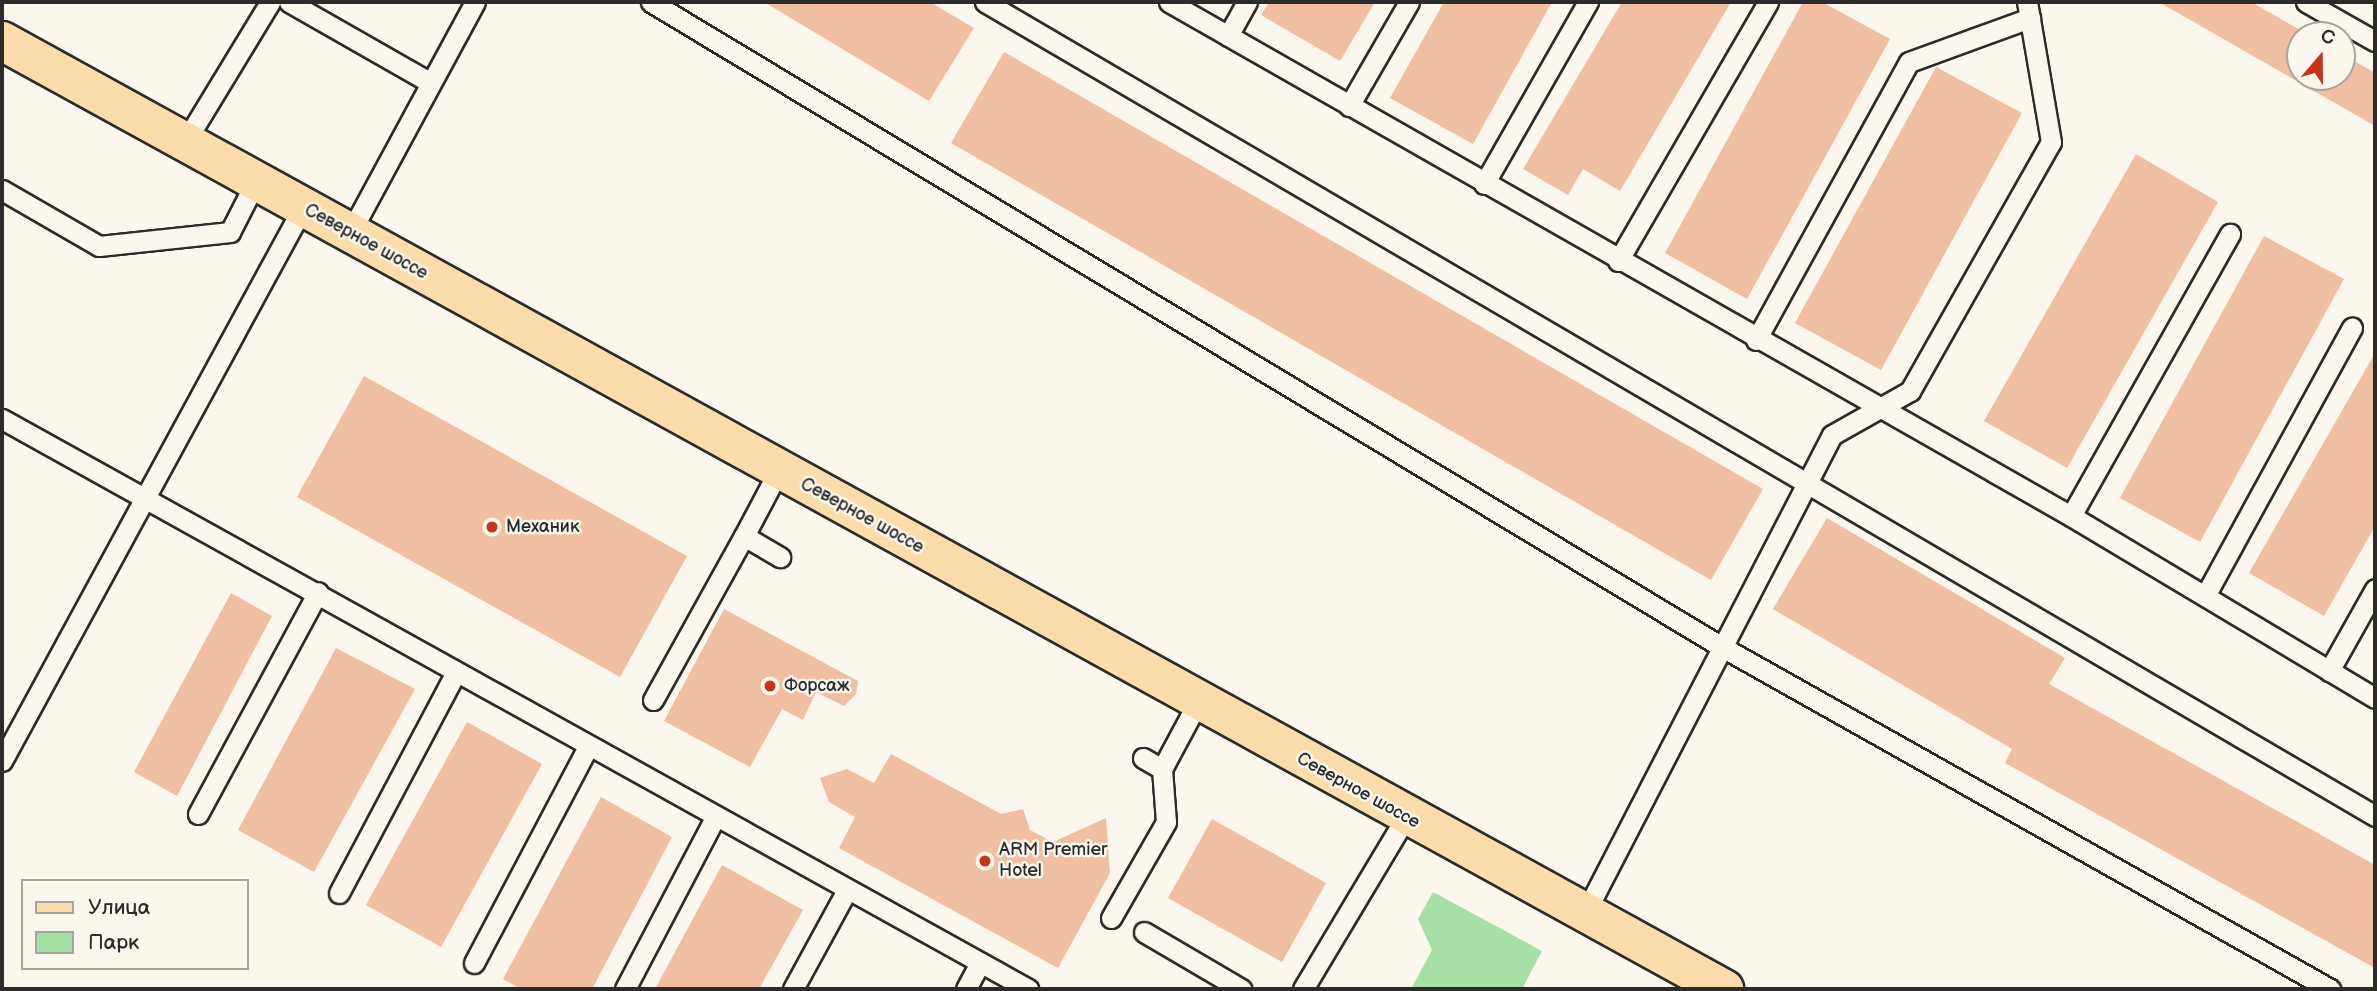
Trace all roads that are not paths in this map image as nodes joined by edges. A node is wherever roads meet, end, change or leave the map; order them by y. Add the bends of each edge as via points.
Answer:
1 (270, 2) edge
2 (289, 2) edge
3 (475, 2) edge
4 (651, 2) edge
5 (985, 2) edge
6 (1168, 2) edge
7 (1247, 2) edge
8 (1409, 2) edge
9 (1588, 2) edge
10 (1768, 2) edge
11 (2306, 2) edge
12 (2028, 10) edge
13 (1228, 36) junction
14 (2, 41) edge
15 (2375, 41) edge
16 (431, 83) junction
17 (1349, 106) junction
18 (185, 142) junction
19 (256, 181) junction
20 (1484, 184) junction
21 (2, 190) edge
22 (303, 207) junction
23 (350, 233) junction
24 (2230, 234) dead end
25 (1618, 261) junction
26 (2352, 328) dead end
27 (1756, 340) junction
28 (1877, 410) junction
29 (2, 419) edge
30 (779, 470) junction
31 (1806, 485) junction
32 (146, 499) junction
33 (2071, 516) junction
34 (744, 536) junction
35 (780, 557) dead end
36 (2375, 589) edge
37 (318, 592) junction
38 (2205, 596) junction
39 (1723, 647) junction
40 (2329, 671) junction
41 (455, 674) junction
42 (2375, 698) edge
43 (653, 700) dead end
44 (1198, 702) junction
45 (588, 747) junction
46 (1143, 758) dead end
47 (2, 761) edge
48 (1162, 769) junction
49 (198, 814) dead end
50 (716, 816) junction
51 (1406, 817) junction
52 (2375, 817) edge
53 (847, 890) junction
54 (339, 892) dead end
55 (1584, 915) junction
56 (1111, 918) dead end
57 (1144, 932) dead end
58 (474, 963) dead end
59 (980, 963) junction
60 (625, 989) edge
61 (793, 989) edge
62 (966, 989) edge
63 (1028, 989) edge
64 (1241, 989) edge
65 (1303, 989) edge
66 (1724, 989) edge
67 (2330, 989) edge

1 - 18 lane
2 - 16 lane
3 - 16 lane
4 - 39 lane
5 - 31 lane
6 - 13 lane
7 - 13 lane
8 - 17 lane
9 - 20 lane
10 - 25 lane
11 - 15 lane
12 - 27 lane via 1909,62
12 - 28 lane via 2051,142 1910,391
13 - 17 lane
14 - 18 main road, Северное шоссе
16 - 23 lane
17 - 20 lane
18 - 19 main road, Северное шоссе
19 - 21 lane via 230,232 99,246
19 - 22 main road, Северное шоссе
20 - 25 lane
22 - 23 main road, Северное шоссе
22 - 32 lane
23 - 30 main road, Северное шоссе
24 - 33 lane
25 - 27 lane
26 - 38 lane
27 - 28 lane
28 - 31 lane via 1832,435
28 - 33 lane
29 - 32 lane
30 - 34 lane
30 - 44 main road, Северное шоссе
31 - 39 lane
31 - 52 lane
32 - 37 lane
32 - 47 lane
33 - 38 lane
34 - 35 lane
34 - 43 lane
36 - 40 lane
37 - 41 lane
37 - 49 lane
38 - 40 lane
39 - 55 lane
39 - 67 lane
40 - 42 lane
41 - 45 lane
41 - 54 lane
44 - 48 lane
44 - 51 main road, Северное шоссе
45 - 50 lane
45 - 58 lane
46 - 48 lane
48 - 56 lane via 1166,822
50 - 53 lane
50 - 60 lane
51 - 55 main road, Северное шоссе
51 - 65 lane
53 - 59 lane
53 - 61 lane
55 - 66 main road, Северное шоссе
57 - 64 lane
59 - 62 lane
59 - 63 lane

